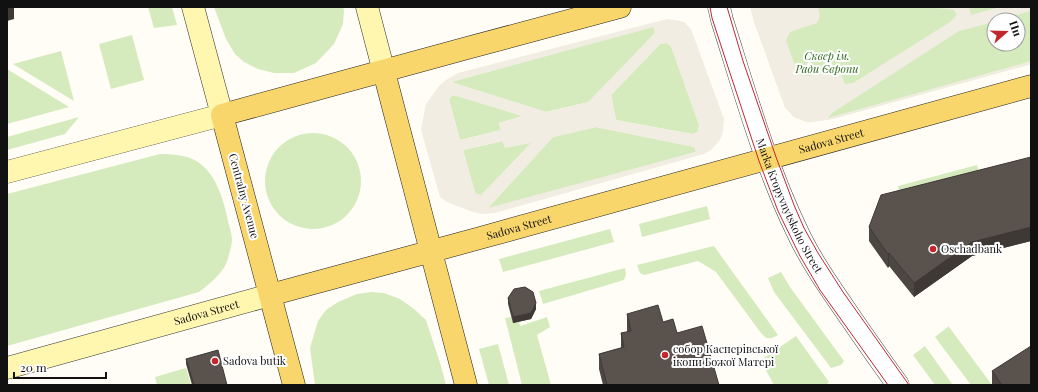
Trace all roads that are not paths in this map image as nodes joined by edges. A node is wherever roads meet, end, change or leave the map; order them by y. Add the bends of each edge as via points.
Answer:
1 (193, 7) edge
2 (366, 7) edge
3 (620, 7) edge
4 (719, 7) edge
5 (384, 72) junction
6 (1031, 86) edge
7 (222, 115) junction
8 (768, 159) junction
9 (7, 172) edge
10 (431, 251) junction
11 (270, 295) junction
12 (7, 368) edge
13 (294, 385) edge
14 (466, 385) edge
15 (898, 385) edge

1 - 7 main road, Centralny Avenue
2 - 5 main road
3 - 5 main road
4 - 8 street, Marka Kropyvnytskoho Street
5 - 7 main road
5 - 10 main road
6 - 8 main road, Sadova Street
7 - 9 main road
7 - 11 main road, Centralny Avenue
8 - 10 main road, Sadova Street
8 - 15 street, Marka Kropyvnytskoho Street via 786,207 810,255
10 - 11 main road, Sadova Street
10 - 14 main road
11 - 12 main road, Sadova Street
11 - 13 main road, Centralny Avenue

